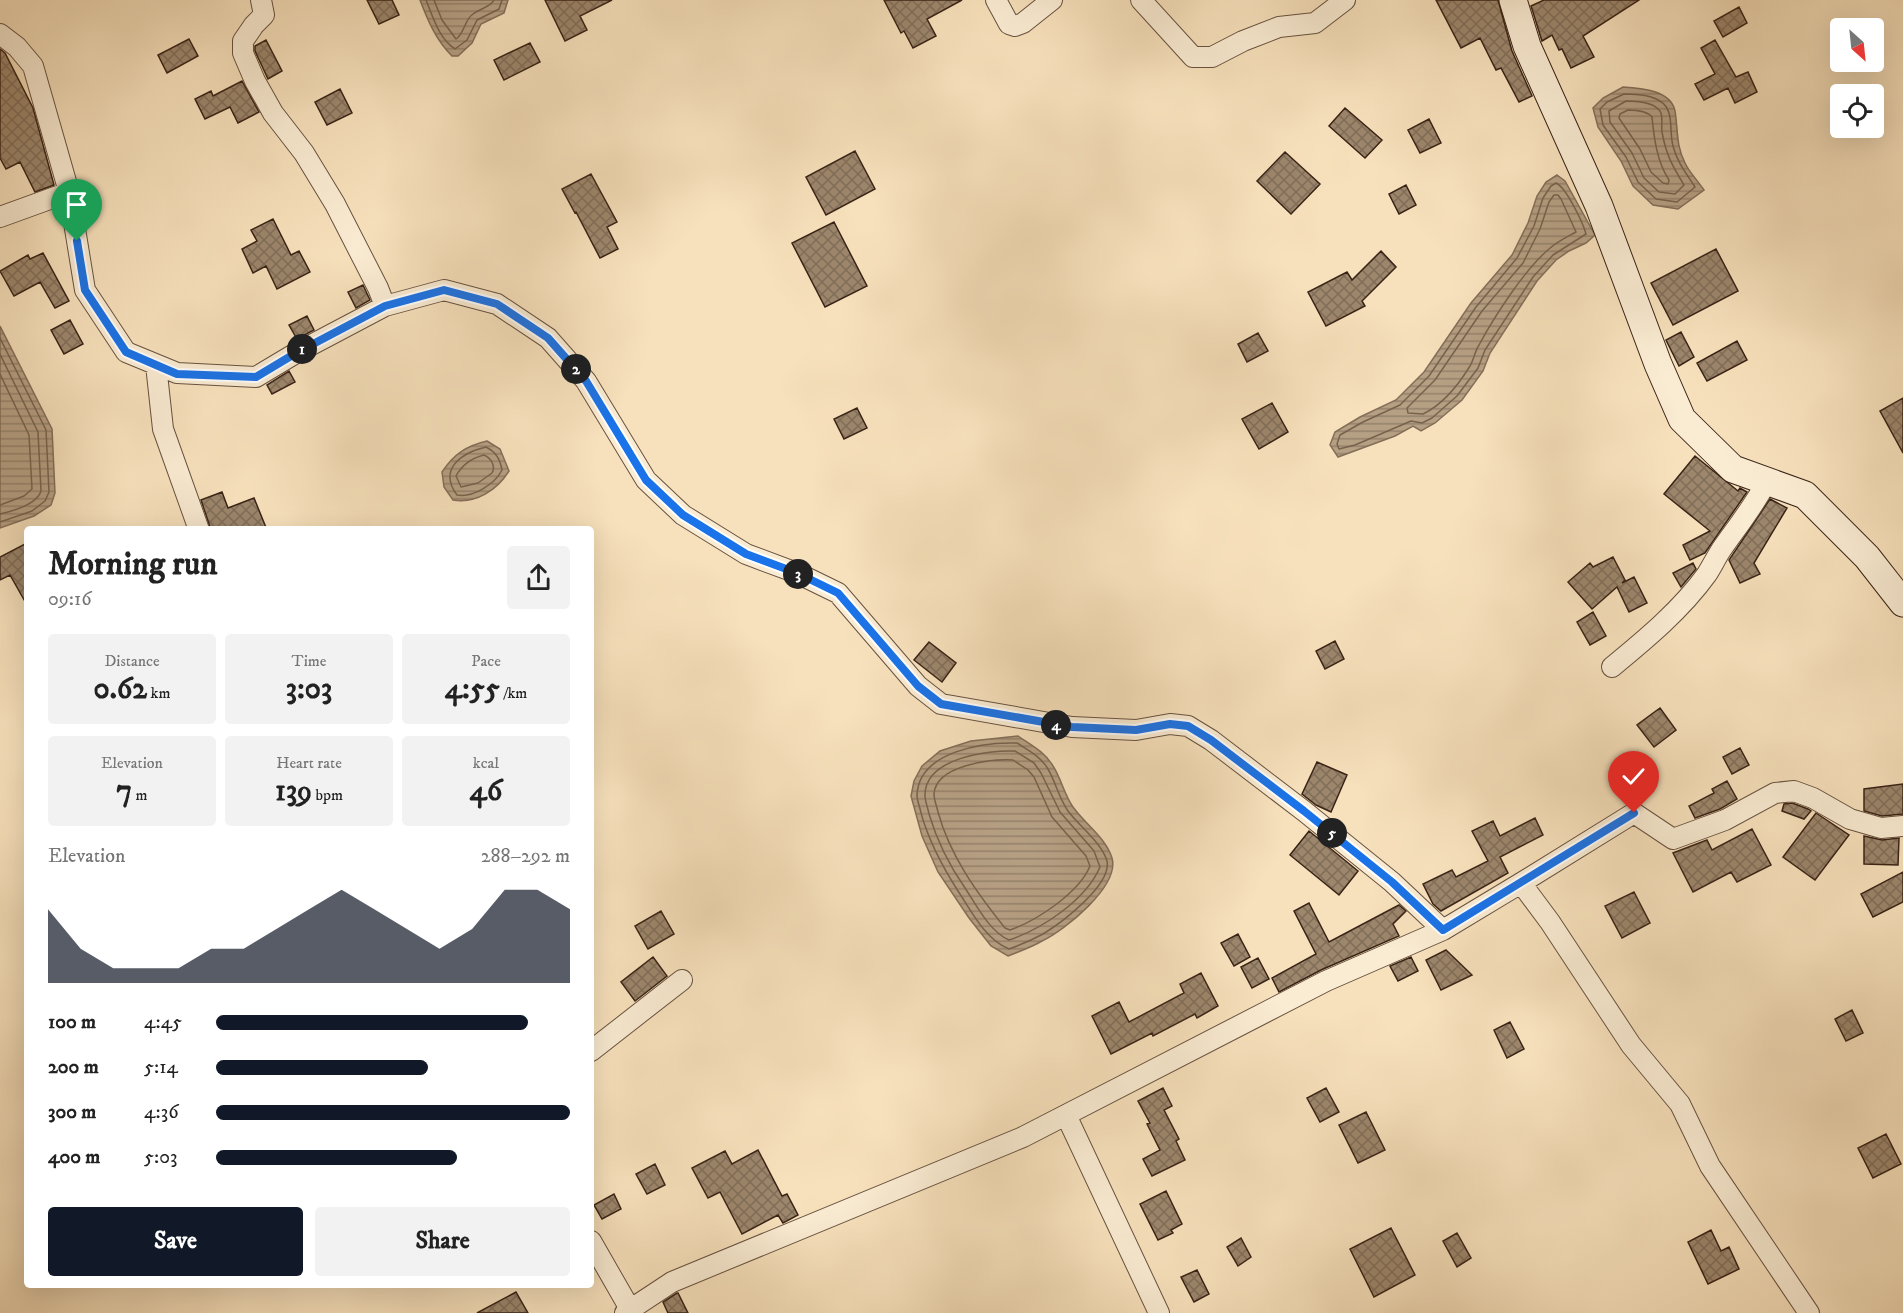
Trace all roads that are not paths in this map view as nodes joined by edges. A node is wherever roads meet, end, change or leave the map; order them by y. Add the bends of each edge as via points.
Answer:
1 (261, 0) edge
2 (996, 0) edge
3 (1052, 0) edge
4 (1141, 0) edge
5 (1345, 0) edge
6 (1513, 0) edge
7 (0, 34) edge
8 (69, 192) junction
9 (0, 217) edge
10 (385, 306) junction
11 (156, 364) junction
12 (1767, 481) junction
13 (198, 526) edge
14 (1903, 603) edge
15 (1612, 667) dead end
16 (1903, 826) edge
17 (1521, 883) junction
18 (1443, 930) junction
19 (682, 980) dead end
20 (594, 1049) edge
21 (1066, 1115) junction
22 (594, 1247) edge
23 (628, 1311) edge
24 (1159, 1313) edge
25 (1809, 1313) edge

1 - 10 street via 264,15 243,41 243,53 273,113 336,204
2 - 3 street via 1015,26
4 - 5 street via 1193,57 1212,57 1279,27 1315,23
6 - 12 main road via 1527,46 1599,206 1682,419 1733,469
7 - 8 street via 33,66
8 - 9 street
8 - 11 street via 85,290 126,352
10 - 11 street via 256,377 177,374
10 - 18 street via 444,290 497,304 548,338 586,381 646,480 683,515 746,554 838,593 918,686 941,704 1072,727 1136,730 1170,724 1188,726 1304,811 1392,882
11 - 13 street via 163,429
12 - 14 main road via 1805,495 1867,557
12 - 15 street via 1753,508 1684,603
16 - 17 street via 1881,828 1850,819 1794,791 1775,793 1725,820 1673,839 1634,813
17 - 18 street
17 - 25 street via 1631,1045 1680,1104 1710,1166
18 - 21 street via 1326,981
19 - 20 street
21 - 23 street via 1023,1137 672,1282
21 - 24 street
22 - 23 street

